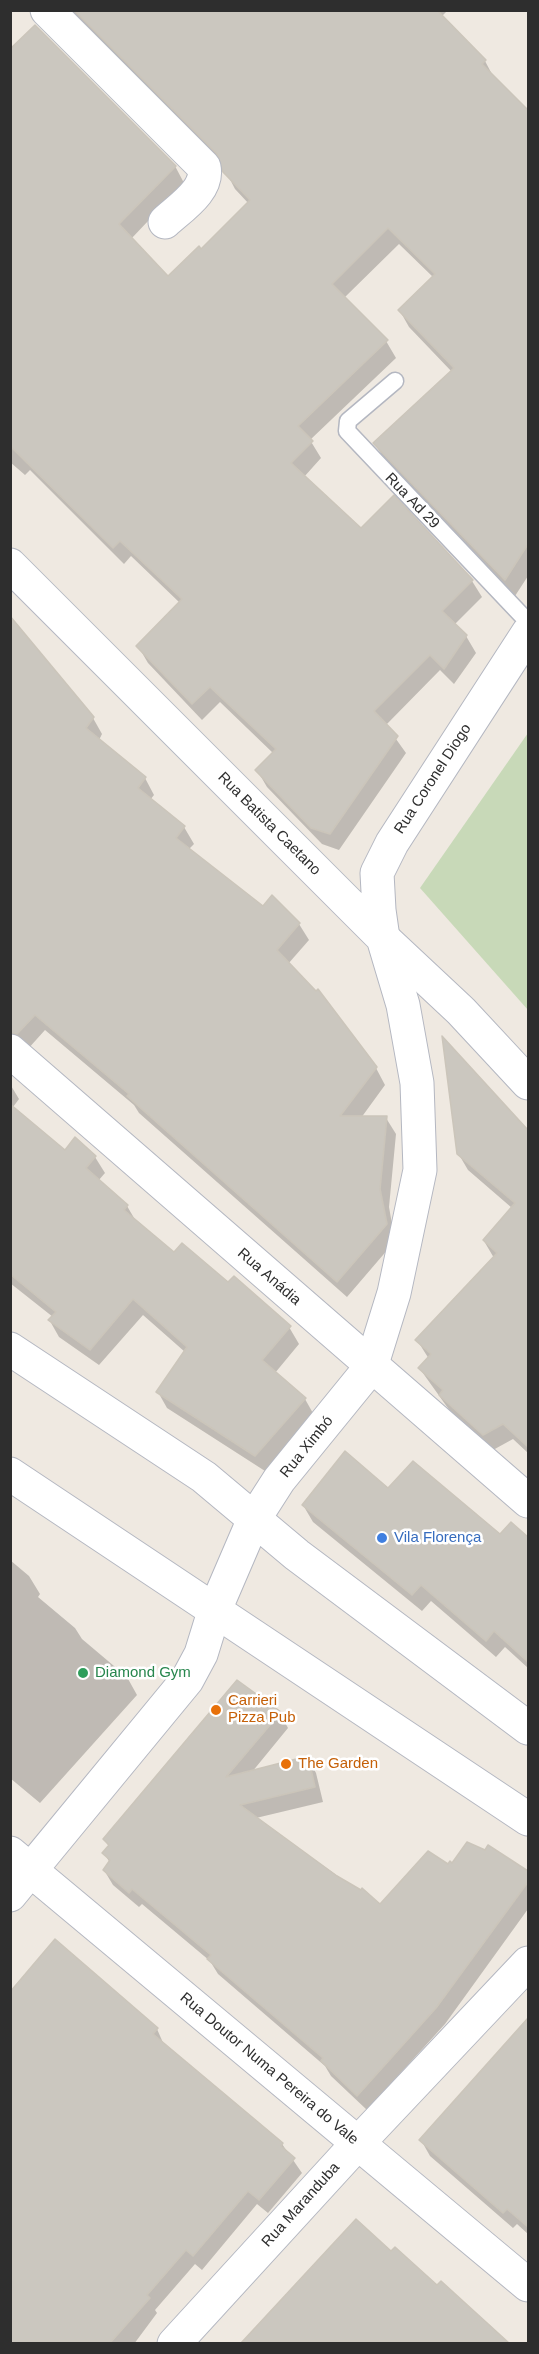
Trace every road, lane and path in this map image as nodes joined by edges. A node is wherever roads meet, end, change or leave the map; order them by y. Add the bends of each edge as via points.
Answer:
1 (46, 10) edge
2 (165, 222) dead end
3 (395, 381) dead end
4 (10, 565) edge
5 (528, 622) edge
6 (528, 633) edge
7 (382, 938) junction
8 (10, 1051) edge
9 (528, 1083) edge
10 (10, 1349) edge
11 (371, 1367) junction
12 (10, 1474) edge
13 (528, 1501) edge
14 (254, 1519) junction
15 (214, 1612) junction
16 (528, 1728) edge
17 (528, 1819) edge
18 (21, 1862) edge
19 (10, 1895) edge
20 (528, 1963) edge
21 (358, 2143) junction
22 (528, 2285) edge
23 (174, 2343) edge

1 - 2 street via 204,167 204,182
3 - 5 lane, Rua Ad 29 via 348,421 346,431
4 - 7 street, Rua Batista Caetano
6 - 7 street, Rua Coronel Diogo via 392,843 377,873
7 - 9 street, Rua Batista Caetano via 461,1011
7 - 11 street, Rua Ximbó via 403,1005 417,1083 420,1170 394,1293
8 - 11 street, Rua Anádia
10 - 14 street via 204,1477
11 - 13 street, Rua Anádia
11 - 14 street, Rua Ximbó via 279,1480
12 - 15 street
14 - 15 street, Rua Ximbó
14 - 16 street
15 - 17 street
15 - 18 street, Rua Ximbó via 188,1680
18 - 19 street, Rua Ximbó
18 - 21 street, Rua Doutor Numa Pereira do Vale
20 - 21 street, Rua Maranduba
21 - 22 street, Rua Doutor Numa Pereira do Vale
21 - 23 street, Rua Maranduba

